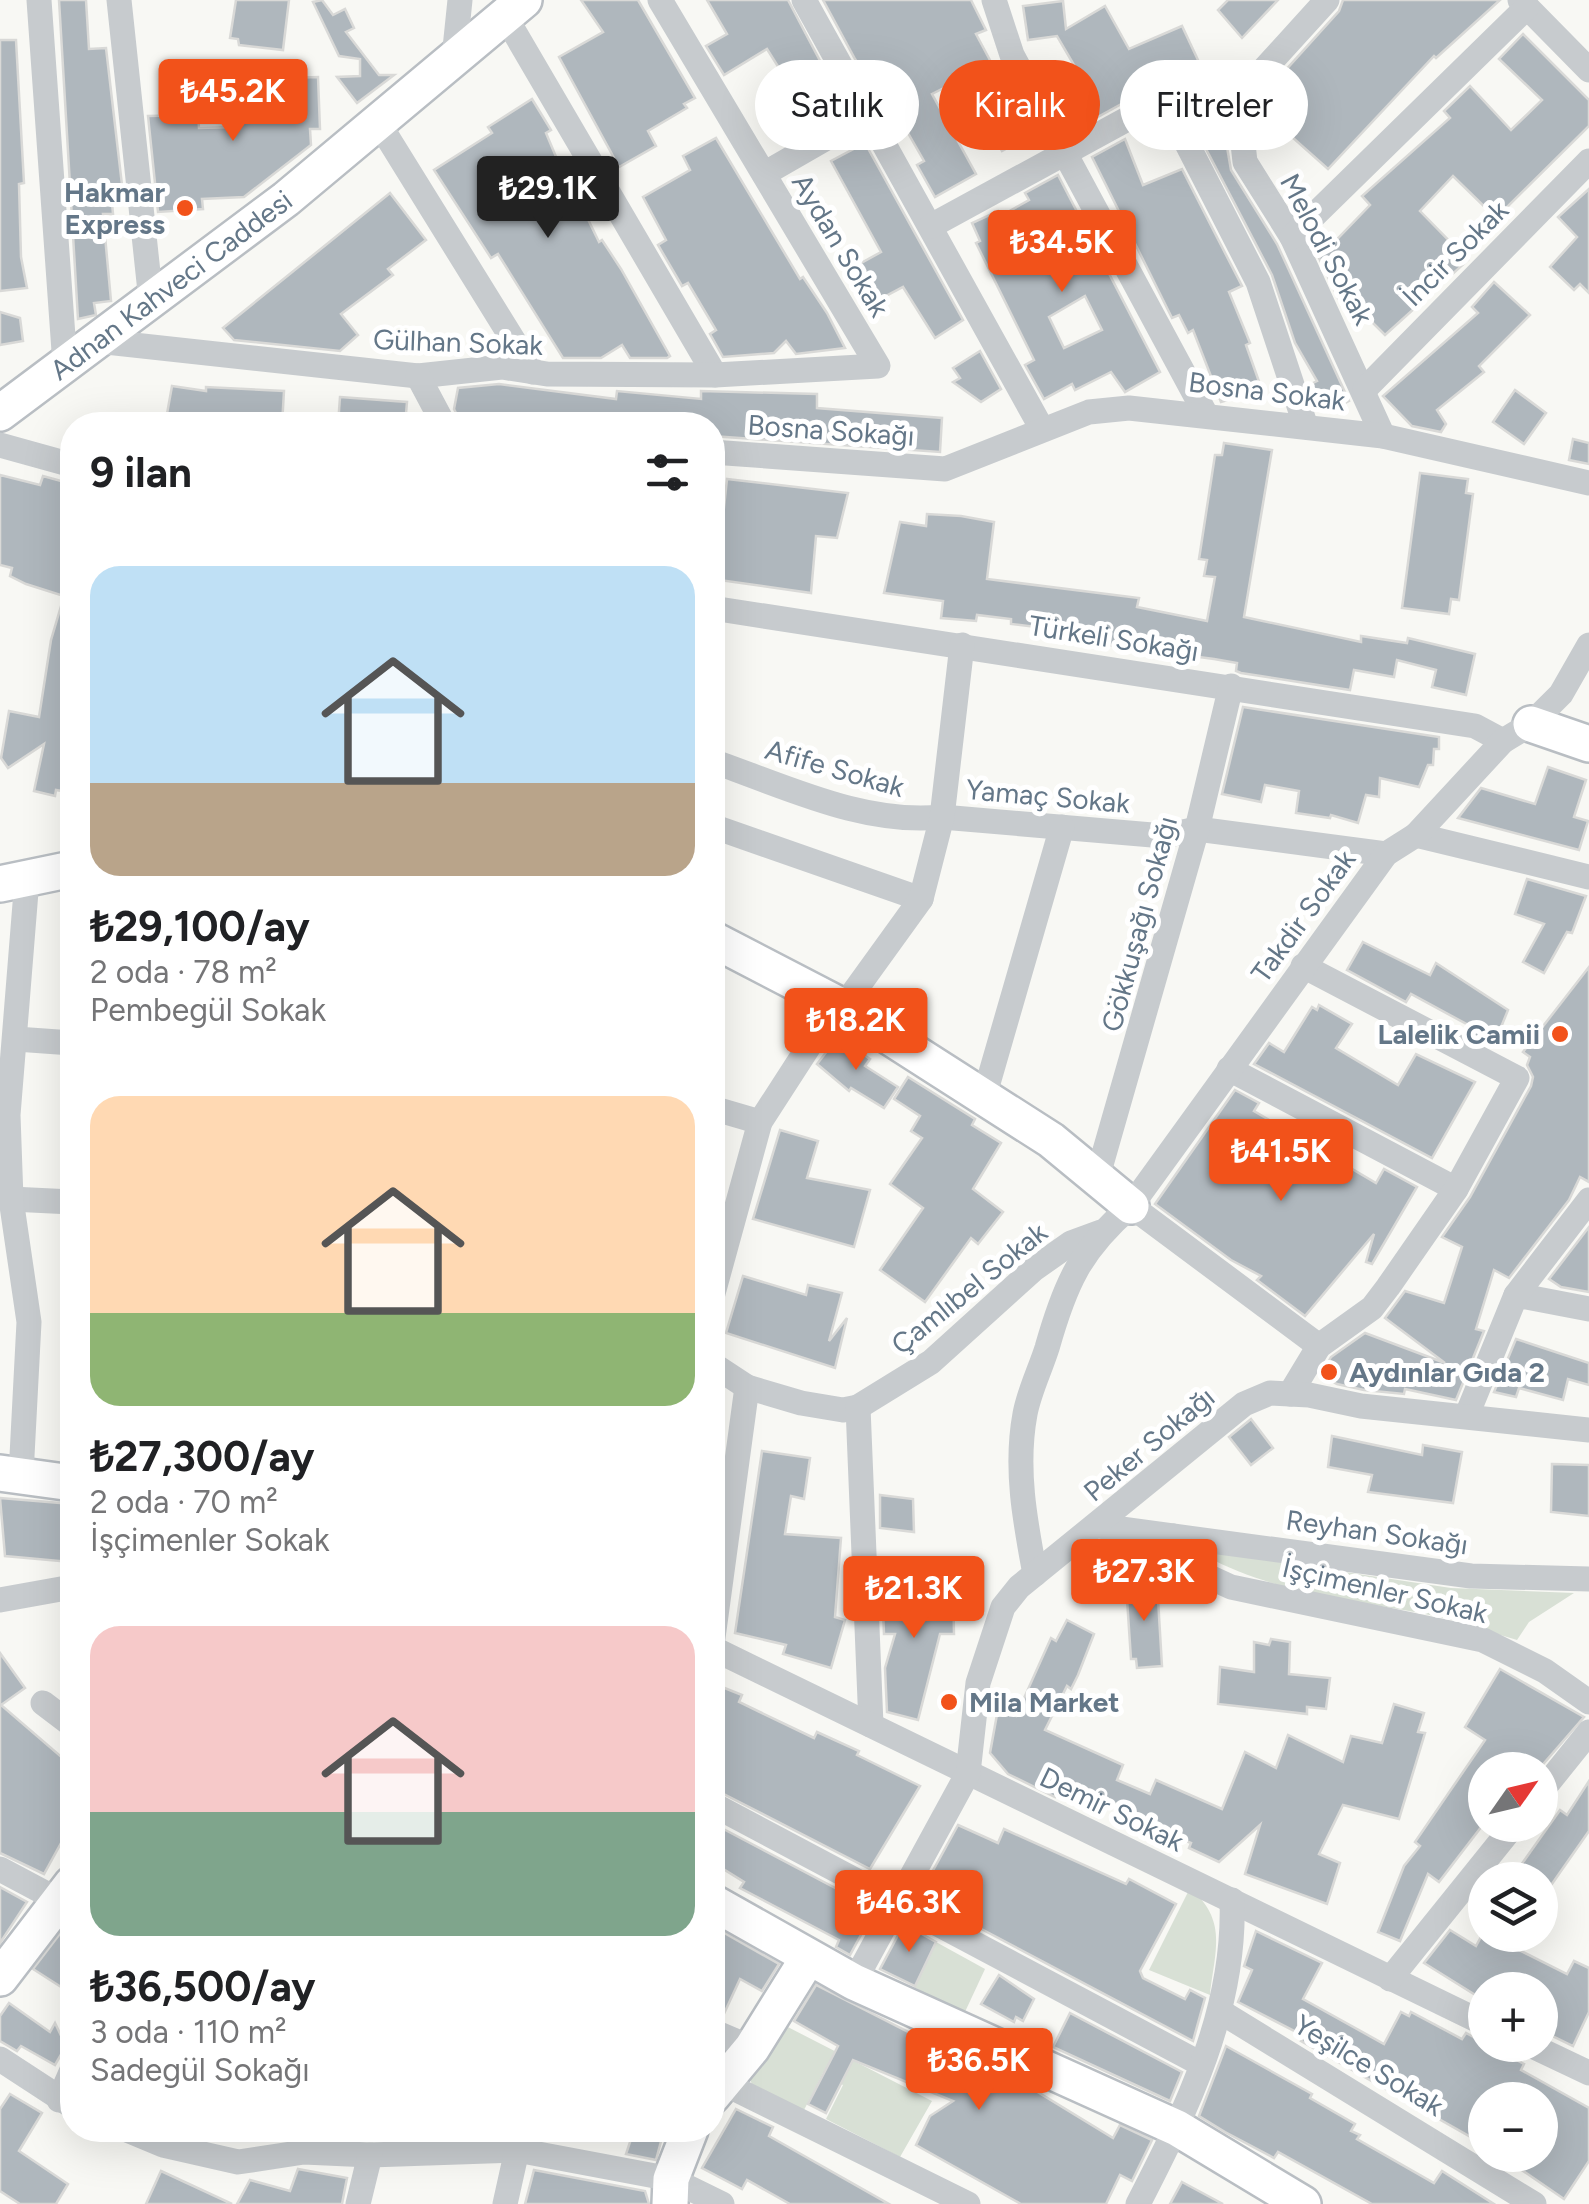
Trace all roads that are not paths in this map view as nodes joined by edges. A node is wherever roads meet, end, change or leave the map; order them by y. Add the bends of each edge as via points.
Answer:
1 (39, 0) edge
2 (118, 0) edge
3 (460, 0) edge
4 (660, 0) edge
5 (804, 0) edge
6 (994, 0) edge
7 (1327, 0) edge
8 (1523, 4) edge
9 (514, 8) edge
10 (454, 58) junction
11 (839, 60) edge
12 (1589, 70) edge
13 (378, 122) junction
14 (806, 150) edge
15 (890, 150) edge
16 (1064, 153) junction
17 (1589, 161) edge
18 (764, 174) junction
19 (931, 226) junction
20 (1292, 237) junction
21 (150, 301) junction
22 (97, 341) junction
23 (66, 365) junction
24 (878, 366) joint
25 (534, 372) junction
26 (715, 375) junction
27 (418, 376) junction
28 (1364, 389) junction
29 (437, 412) edge
30 (1205, 413) junction
31 (0, 414) edge
32 (1304, 424) junction
33 (1042, 429) junction
34 (1383, 436) junction
35 (0, 445) edge
36 (725, 453) edge
37 (60, 462) edge
38 (944, 469) joint
39 (1589, 483) edge
40 (725, 610) edge
41 (1589, 644) edge
42 (962, 645) junction
43 (1231, 686) junction
44 (1517, 732) junction
45 (1589, 744) edge
46 (725, 765) edge
47 (942, 817) junction
48 (1062, 827) junction
49 (1197, 828) junction
50 (725, 831) edge
51 (1416, 835) junction
52 (1386, 854) junction
53 (60, 872) edge
54 (1589, 877) edge
55 (14, 882) edge
56 (922, 899) junction
57 (725, 945) edge
58 (1303, 966) junction
59 (844, 1007) junction
60 (16, 1040) junction
61 (60, 1042) edge
62 (1229, 1069) junction
63 (984, 1097) junction
64 (725, 1112) edge
65 (760, 1122) junction
66 (1098, 1175) junction
67 (1456, 1189) junction
68 (12, 1199) junction
69 (1589, 1200) edge
70 (60, 1201) edge
71 (1131, 1206) junction
72 (1101, 1232) junction
73 (725, 1250) edge
74 (1516, 1295) junction
75 (1589, 1309) edge
76 (1319, 1346) junction
77 (725, 1376) edge
78 (746, 1387) junction
79 (1290, 1394) junction
80 (858, 1408) junction
81 (1467, 1414) junction
82 (1589, 1430) edge
83 (725, 1451) edge
84 (11, 1474) edge
85 (60, 1481) edge
86 (1098, 1526) junction
87 (1173, 1536) junction
88 (1035, 1574) junction
89 (1589, 1579) edge
90 (60, 1589) edge
91 (0, 1600) edge
92 (725, 1653) edge
93 (1589, 1702) edge
94 (43, 1703) dead end
95 (60, 1716) edge
96 (870, 1725) junction
97 (1589, 1732) edge
98 (1558, 1771) edge
99 (968, 1774) junction
100 (725, 1811) edge
101 (1500, 1842) edge
102 (0, 1869) edge
103 (60, 1891) edge
104 (1232, 1900) junction
105 (60, 1901) edge
106 (894, 1901) junction
107 (725, 1910) edge
108 (808, 1958) junction
109 (0, 1978) edge
110 (1390, 1979) junction
111 (854, 1982) junction
112 (1221, 2012) junction
113 (1468, 2016) edge
114 (725, 2037) edge
115 (752, 2048) junction
116 (1558, 2058) edge
117 (0, 2059) edge
118 (1201, 2064) junction
119 (1589, 2073) edge
120 (725, 2081) edge
121 (725, 2093) edge
122 (60, 2099) edge
123 (1177, 2128) junction
124 (180, 2142) edge
125 (686, 2142) edge
126 (516, 2150) junction
127 (370, 2155) junction
128 (670, 2191) edge
129 (358, 2204) edge
130 (505, 2204) edge
131 (722, 2204) edge
132 (968, 2204) edge
133 (1138, 2204) edge
134 (1304, 2204) edge
135 (1534, 2204) edge

1 - 23 street
2 - 21 street
3 - 10 street
4 - 18 street, Aydan Sokak
5 - 11 street
6 - 16 street via 1012,54
7 - 20 street, Melodi Sokak via 1238,98 1245,162
8 - 12 street
8 - 20 street
9 - 10 street, Adnan Kahveci Caddesi
9 - 26 street
10 - 13 street, Adnan Kahveci Caddesi
13 - 21 street, Adnan Kahveci Caddesi
13 - 25 street
14 - 18 street
15 - 19 street
16 - 19 street
16 - 30 street
16 - 32 street via 1164,100 1258,282
17 - 28 street, İncir Sokak
18 - 24 street, Aydan Sokak
19 - 33 street
20 - 28 street, Melodi Sokak
21 - 22 street, Adnan Kahveci Caddesi
22 - 23 street, Adnan Kahveci Caddesi
22 - 27 street, Gülhan Sokak
23 - 31 street, Adnan Kahveci Caddesi
24 - 26 street, Gülhan Sokak
25 - 26 street, Gülhan Sokak
25 - 27 street, Gülhan Sokak via 502,367
27 - 29 street
28 - 34 street, Melodi Sokak
30 - 32 street, Bosna Sokak
30 - 33 street, Bosna Sokak via 1129,408 1090,412
32 - 34 street, Bosna Sokak
33 - 38 street, Bosna Sokak
34 - 39 street, Bosna Sokak
35 - 37 street
36 - 38 street, Bosna Sokağı
40 - 42 street, Türkeli Sokağı
41 - 44 street, Takdir Sokak via 1561,694
42 - 43 street, Türkeli Sokağı
42 - 47 street
43 - 44 street, Türkeli Sokağı
43 - 49 street, Gökkuşağı Sokağı
44 - 45 street
44 - 51 street, Takdir Sokak
46 - 47 street, Afife Sokak via 870,815
47 - 48 street, Yamaç Sokak
47 - 56 street
48 - 49 street, Yamaç Sokak via 1164,836
48 - 63 street
49 - 52 street, Yamaç Sokak
49 - 66 street, Gökkuşağı Sokağı
50 - 56 street
51 - 52 street, Takdir Sokak
51 - 54 street
52 - 58 street, Takdir Sokak
53 - 55 street
55 - 60 street
56 - 59 street
57 - 59 street
58 - 62 street, Takdir Sokak
58 - 67 street via 1517,1078
59 - 63 street
59 - 65 street via 813,1040
60 - 61 street
60 - 68 street via 8,1116
62 - 67 street
62 - 71 street, Takdir Sokak
63 - 66 street
64 - 65 street
65 - 73 street
66 - 71 street
67 - 76 street via 1372,1308
68 - 70 street
68 - 84 street via 29,1322
69 - 74 street
71 - 72 street, Takdir Sokak
71 - 76 street
72 - 80 street, Çamlıbel Sokak via 1070,1243 1034,1269 931,1362
72 - 88 street via 1061,1300 1026,1411 1020,1457
74 - 75 street
74 - 81 street
76 - 79 street
77 - 78 street
78 - 80 street via 800,1403
78 - 83 street
79 - 81 street, Peker Sokağı
79 - 86 street, Peker Sokağı via 1270,1393 1244,1404
80 - 96 street
81 - 82 street, Peker Sokağı
84 - 85 street
86 - 87 street, Reyhan Sokağı
86 - 88 street, Peker Sokağı
87 - 89 street, Reyhan Sokağı via 1471,1576
87 - 93 street, İşçimenler Sokak via 1205,1575 1231,1587 1483,1640
88 - 99 street, Peker Sokağı via 1003,1608 990,1640
90 - 91 street
92 - 96 street, Demir Sokak
94 - 95 street
96 - 99 street, Demir Sokak
97 - 98 street
99 - 104 street, Demir Sokak
99 - 106 street
100 - 106 street
101 - 110 street
102 - 103 street
104 - 110 street, Demir Sokak
104 - 112 street
105 - 109 street
106 - 111 street
106 - 118 street
107 - 108 street
108 - 111 street
108 - 115 street
110 - 113 street, Demir Sokak
111 - 123 street
112 - 118 street
112 - 135 street, Yeşilce Sokak
114 - 115 street
115 - 120 street
116 - 119 street
117 - 122 street
118 - 123 street
121 - 132 street
123 - 133 street
123 - 134 street
124 - 127 street via 238,2162 304,2152
125 - 128 street
126 - 127 street
126 - 128 street
126 - 130 street
127 - 129 street
128 - 131 street

